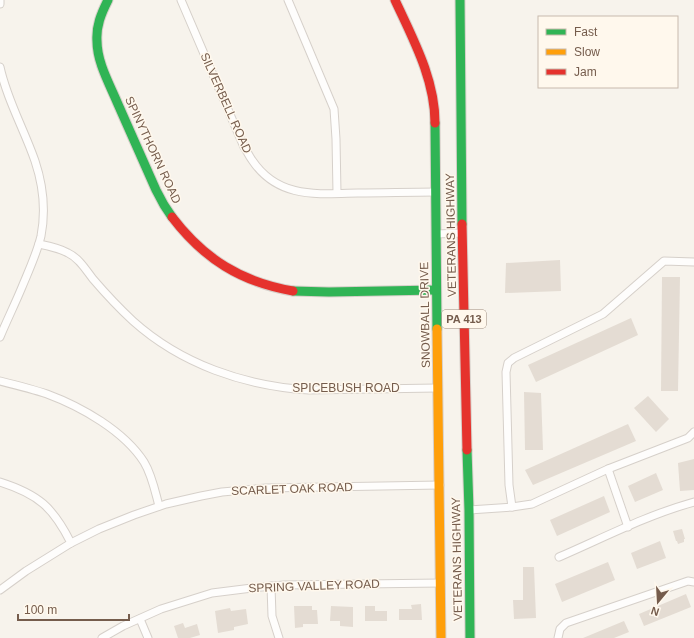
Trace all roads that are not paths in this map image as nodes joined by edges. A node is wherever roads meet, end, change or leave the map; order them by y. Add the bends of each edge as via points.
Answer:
1 (0, 0) edge
2 (108, 0) edge
3 (181, 0) edge
4 (288, 0) edge
5 (395, 0) edge
6 (460, 0) edge
7 (0, 4) edge
8 (0, 67) edge
9 (435, 192) junction
10 (337, 194) junction
11 (462, 233) junction
12 (436, 234) junction
13 (39, 244) junction
14 (694, 262) edge
15 (436, 290) junction
16 (0, 337) edge
17 (0, 381) edge
18 (437, 388) junction
19 (694, 432) edge
20 (608, 470) junction
21 (0, 482) edge
22 (440, 485) junction
23 (694, 502) edge
24 (159, 506) junction
25 (512, 507) junction
26 (469, 510) junction
27 (628, 527) junction
28 (71, 543) junction
29 (559, 557) dead end
30 (694, 582) edge
31 (441, 583) junction
32 (271, 586) junction
33 (0, 590) edge
34 (140, 619) junction
35 (102, 638) edge
36 (148, 638) edge
37 (279, 638) edge
38 (441, 638) edge
39 (470, 638) edge
40 (558, 638) edge

1 - 7 street
2 - 15 street, SPINYTHORN ROAD via 103,7 96,32 97,52 101,63 160,197 179,227 201,250 234,272 281,289 318,292
3 - 10 street, SILVERBELL ROAD via 244,147 257,167 270,179 292,191
4 - 10 street via 334,108
5 - 9 street, SNOWBALL DRIVE via 421,58 433,96
6 - 11 street, VETERANS HIGHWAY / PA 413
8 - 13 street via 8,95 40,177 43,219
9 - 10 street, SILVERBELL ROAD
9 - 12 street, SNOWBALL DRIVE
11 - 12 street
11 - 26 street, VETERANS HIGHWAY / PA 413
12 - 15 street, SNOWBALL DRIVE
13 - 16 street
13 - 18 street, SPICEBUSH ROAD via 69,253 133,321 155,339 202,366 220,373 258,384 308,390
14 - 25 street via 664,261 603,314 508,363 506,372 509,485
15 - 18 street, SNOWBALL DRIVE
17 - 24 street via 67,402 114,430 144,462 150,473
18 - 22 street, SNOWBALL DRIVE
19 - 20 street via 688,438
20 - 25 street via 532,504
20 - 27 street
21 - 28 street via 38,499 56,516
22 - 24 street, SCARLET OAK ROAD via 266,488 201,496
22 - 31 street, SNOWBALL DRIVE
23 - 27 street
24 - 28 street, SCARLET OAK ROAD via 99,529
25 - 26 street
26 - 39 street, VETERANS HIGHWAY / PA 413
27 - 29 street
28 - 33 street, SCARLET OAK ROAD
30 - 40 street via 688,581 566,623 560,629
31 - 32 street, SPRING VALLEY ROAD
31 - 38 street, SNOWBALL DRIVE
32 - 34 street, SPRING VALLEY ROAD via 212,593 161,608
32 - 37 street via 272,616
34 - 35 street, SPRING VALLEY ROAD
34 - 36 street

